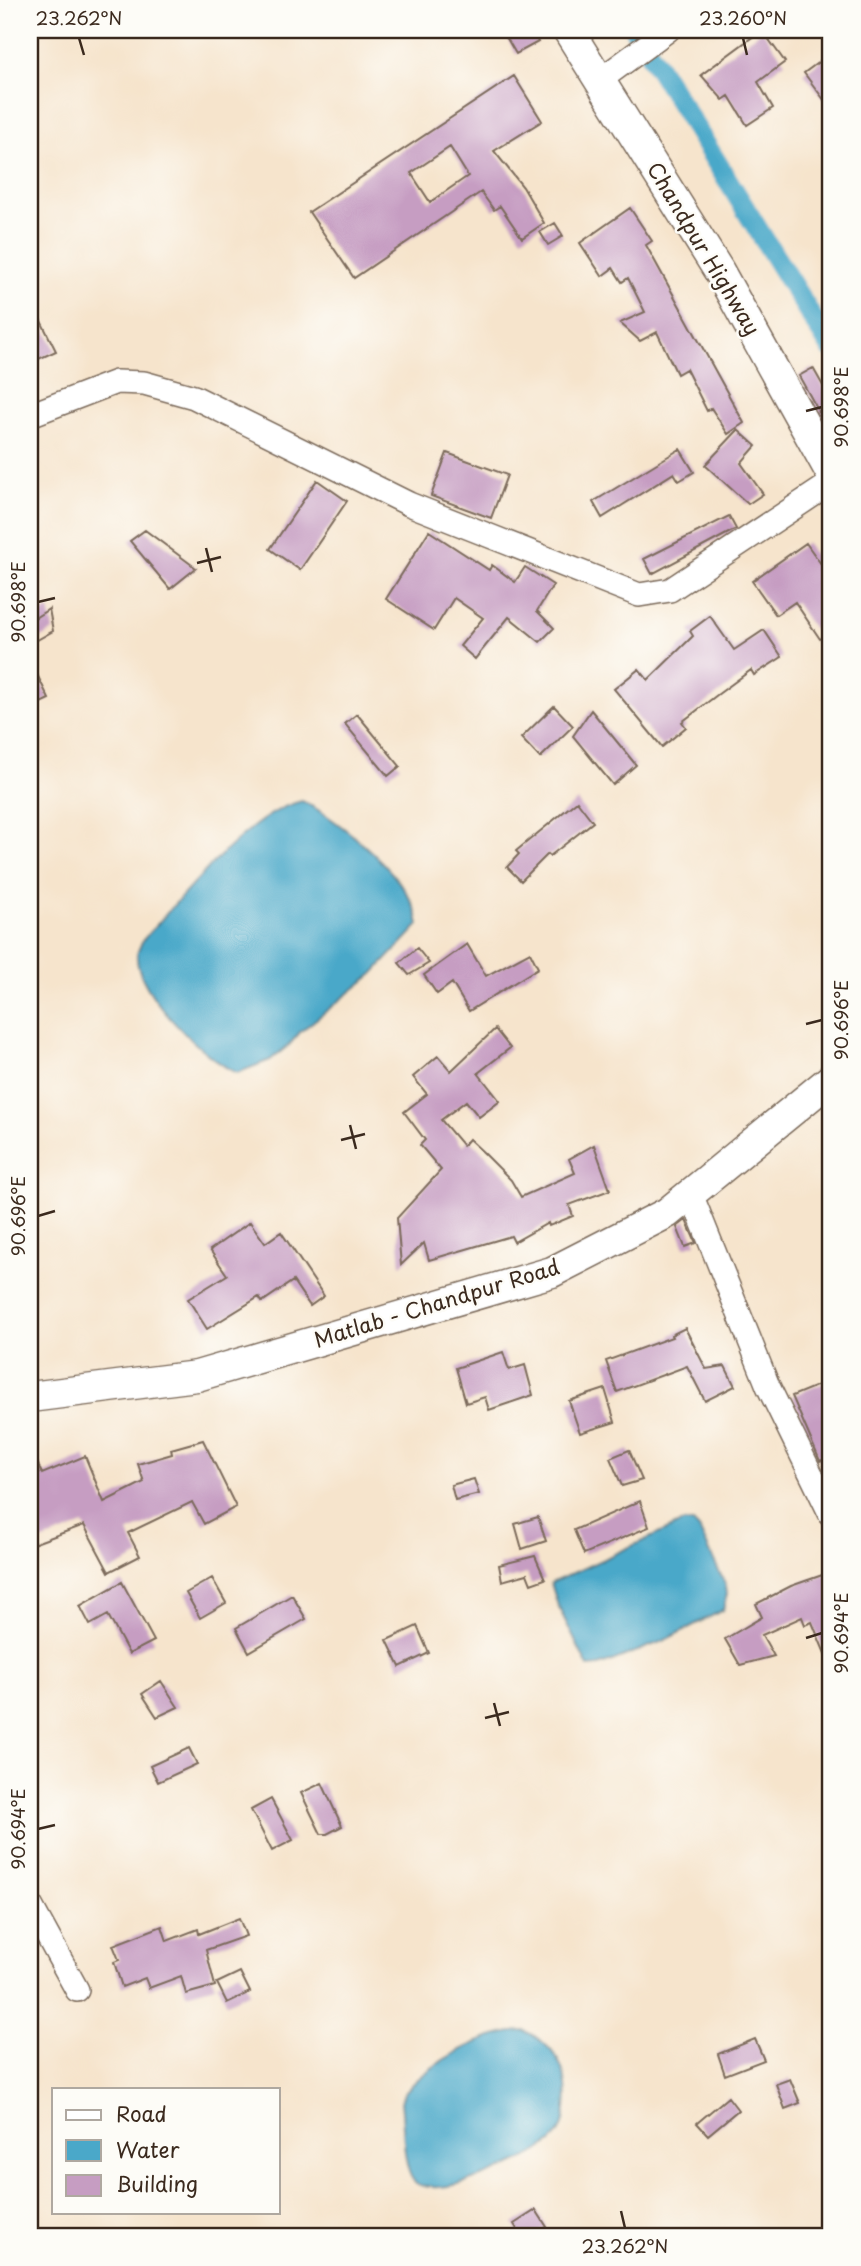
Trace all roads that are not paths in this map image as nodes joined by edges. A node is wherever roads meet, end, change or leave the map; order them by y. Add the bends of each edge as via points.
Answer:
1 (568, 30) edge
2 (665, 32) edge
3 (600, 80) junction
4 (30, 415) edge
5 (831, 472) edge
6 (831, 484) edge
7 (831, 1079) edge
8 (691, 1194) junction
9 (30, 1397) edge
10 (831, 1515) edge
11 (30, 1904) edge
12 (77, 1990) dead end

1 - 3 main road, Chandpur Highway
2 - 3 street
3 - 5 main road, Chandpur Highway via 719,271
4 - 6 street via 116,382 144,383 194,397 409,504 639,595 670,590
7 - 8 main road, Matlab - Chandpur Road
8 - 9 main road, Matlab - Chandpur Road via 667,1213 552,1272 197,1376
8 - 10 street via 768,1386
11 - 12 street

